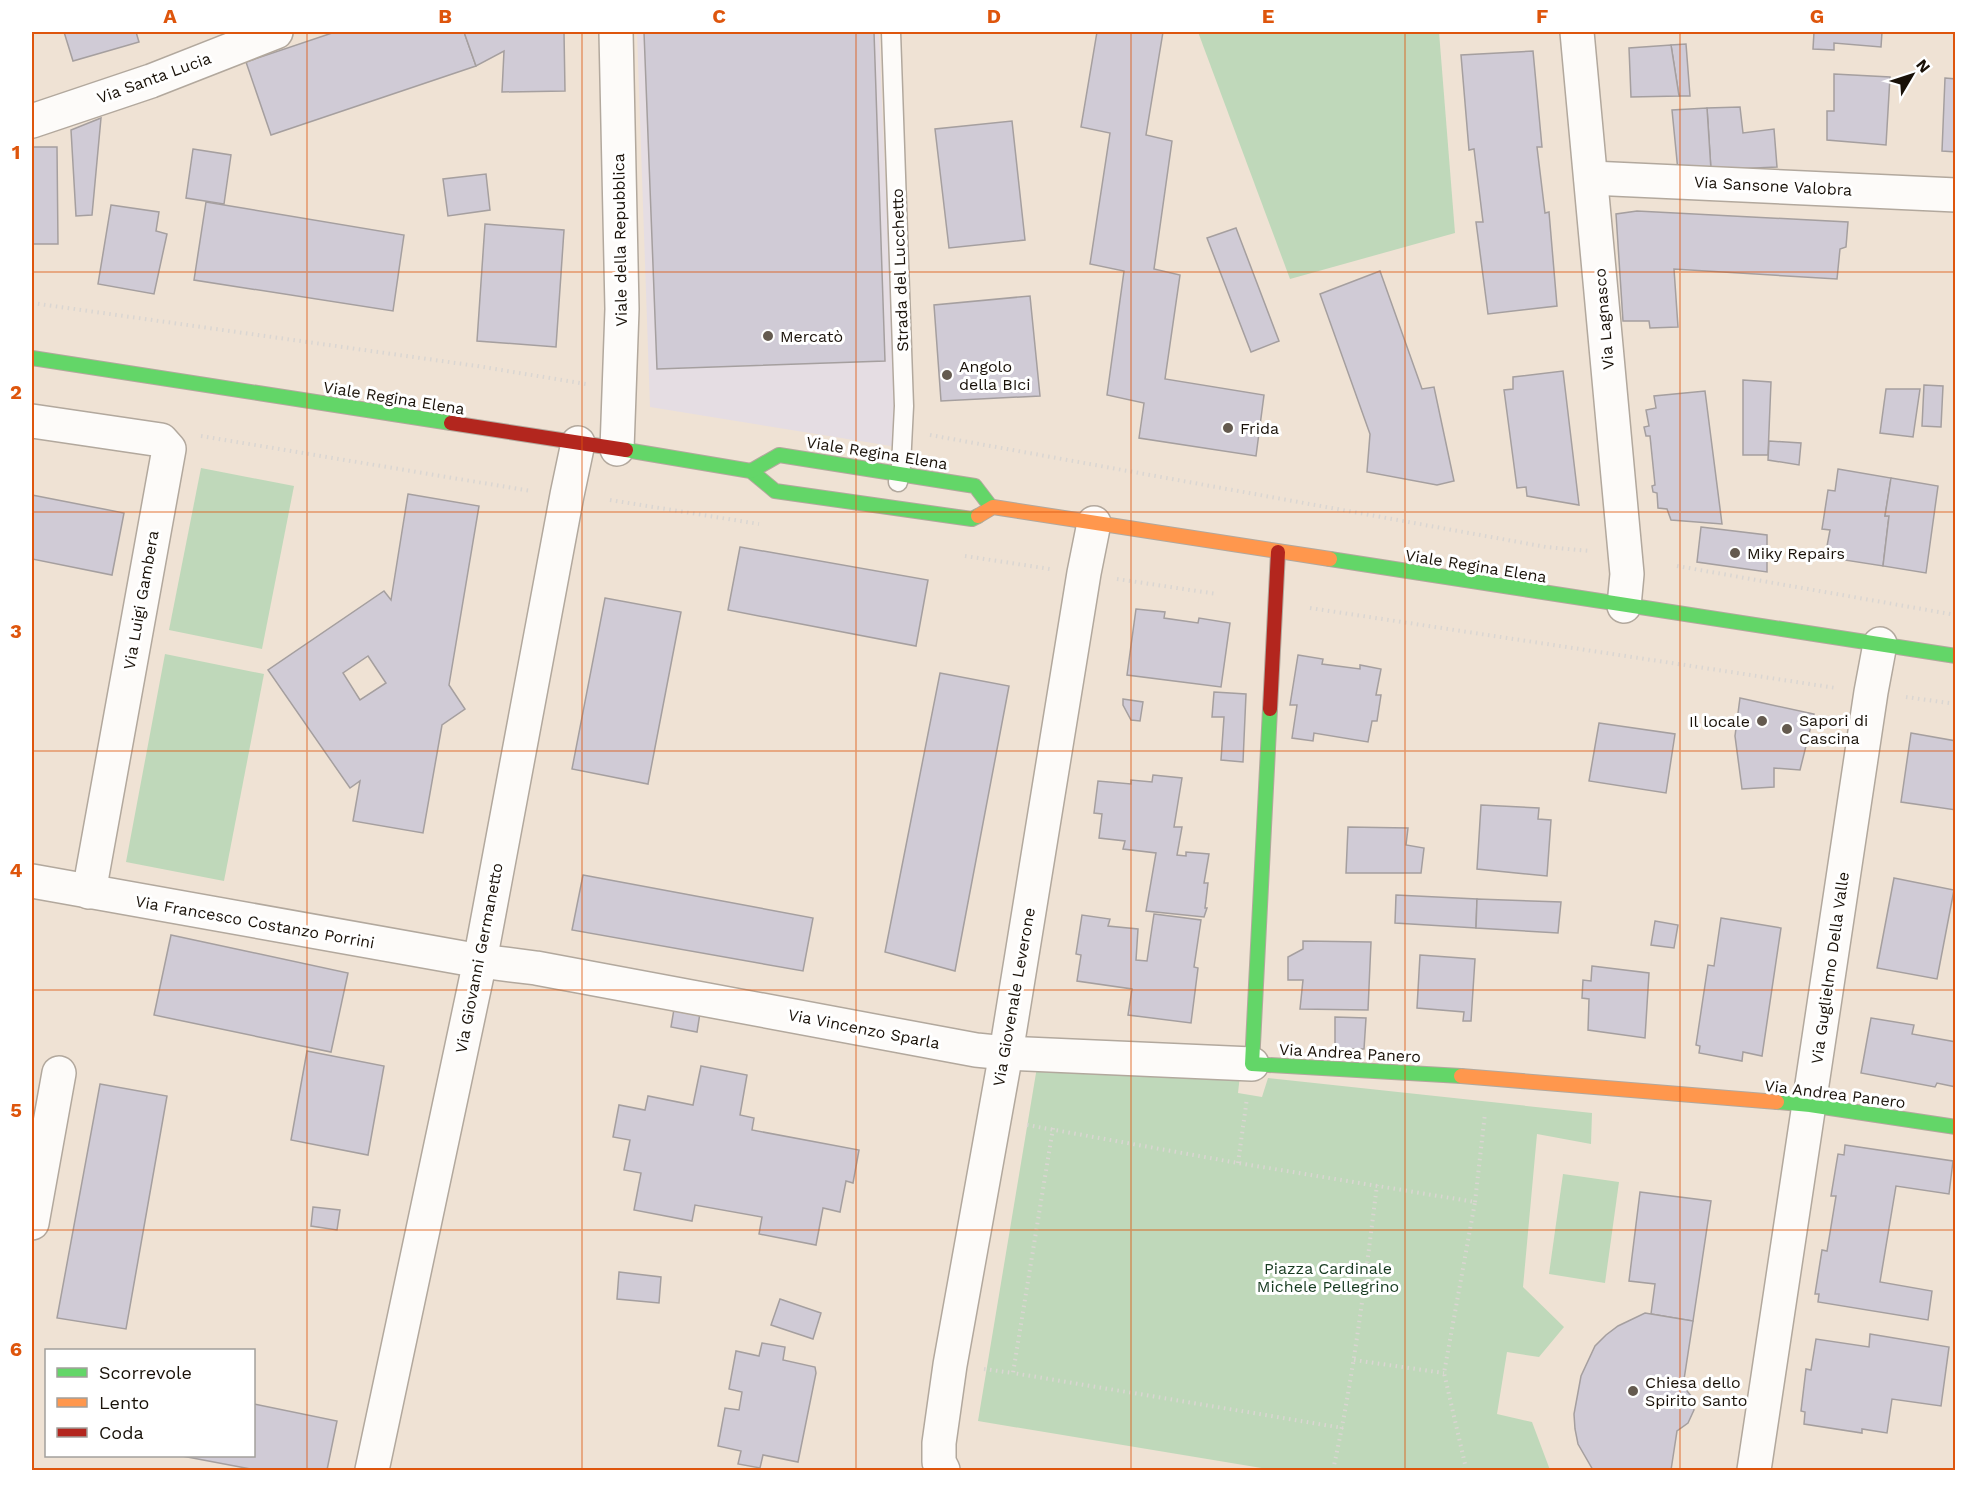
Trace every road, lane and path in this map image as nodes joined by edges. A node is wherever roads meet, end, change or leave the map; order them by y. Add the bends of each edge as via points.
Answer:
1 (276, 32) edge
2 (616, 32) edge
3 (891, 32) edge
4 (1577, 32) edge
5 (32, 121) edge
6 (1591, 178) junction
7 (1956, 195) edge
8 (32, 303) edge
9 (32, 358) edge
10 (586, 384) dead end
11 (32, 421) edge
12 (904, 429) junction
13 (191, 435) dead end
14 (578, 443) junction
15 (618, 449) junction
16 (751, 471) junction
17 (899, 474) junction
18 (531, 491) dead end
19 (991, 507) junction
20 (893, 508) junction
21 (1094, 523) junction
22 (1594, 551) dead end
23 (1278, 552) junction
24 (1677, 566) dead end
25 (1110, 578) dead end
26 (1217, 594) dead end
27 (1624, 606) junction
28 (1304, 607) dead end
29 (1956, 615) edge
30 (1880, 644) junction
31 (1956, 656) edge
32 (1837, 688) dead end
33 (1901, 697) dead end
34 (1956, 704) edge
35 (32, 881) edge
36 (89, 892) junction
37 (480, 961) junction
38 (1006, 1053) junction
39 (1252, 1064) junction
40 (59, 1073) dead end
41 (1489, 1078) junction
42 (1810, 1105) junction
43 (993, 1120) junction
44 (1956, 1127) edge
45 (1053, 1128) junction
46 (1238, 1163) junction
47 (1377, 1185) junction
48 (1474, 1202) junction
49 (32, 1224) edge
50 (1354, 1360) junction
51 (1443, 1373) junction
52 (1343, 1428) junction
53 (372, 1470) edge
54 (942, 1470) edge
55 (1333, 1470) edge
56 (1464, 1470) edge
57 (1754, 1470) edge

1 - 5 street, Via Santa Lucia via 151,81
2 - 15 street, Viale della Repubblica via 622,309
3 - 12 lane, Strada del Lucchetto
4 - 6 street, Via Lagnasco
6 - 7 street, Via Sansone Valobra
6 - 27 street, Via Lagnasco via 1627,574
8 - 10 path
9 - 14 main road, Viale Regina Elena
11 - 36 street, Via Luigi Gambera via 161,440 169,449
12 - 17 lane, Strada del Lucchetto
12 - 22 path via 1546,547
13 - 18 path
14 - 15 main road, Viale Regina Elena
14 - 37 street, Via Giovanni Germanetto
15 - 16 main road, Viale Regina Elena
16 - 17 main road, Viale Regina Elena via 779,454
16 - 20 main road via 775,491
17 - 19 main road, Viale Regina Elena via 975,486
17 - 20 lane, Strada del Lucchetto
19 - 20 main road via 972,519
19 - 21 main road, Viale Regina Elena
21 - 23 main road, Viale Regina Elena
21 - 38 street, Via Giovenale Leverone
23 - 27 main road, Viale Regina Elena
23 - 39 main road
24 - 29 path
25 - 26 path
27 - 30 main road, Viale Regina Elena
28 - 32 path
30 - 31 main road, Viale Regina Elena
30 - 42 street, Via Guglielmo Della Valle
33 - 34 path
35 - 36 street, Via Francesco Costanzo Porrini
36 - 37 street, Via Francesco Costanzo Porrini
37 - 38 street, Via Vincenzo Sparla
37 - 53 street, Via Giovanni Germanetto
38 - 39 street, Via Vincenzo Sparla
38 - 43 street, Via Giovenale Leverone
39 - 41 main road, Via Andrea Panero
39 - 46 path
40 - 49 street
41 - 42 main road, Via Andrea Panero
41 - 48 path
42 - 44 main road, Via Andrea Panero
42 - 57 street, Via Guglielmo Della Valle
43 - 45 path
43 - 54 street, Via Giovenale Leverone via 950,1365 939,1443
45 - 46 path
45 - 52 path via 1013,1373
46 - 47 path
47 - 48 path
47 - 50 path
48 - 51 path
50 - 51 path
50 - 52 path
51 - 56 path
52 - 55 path

